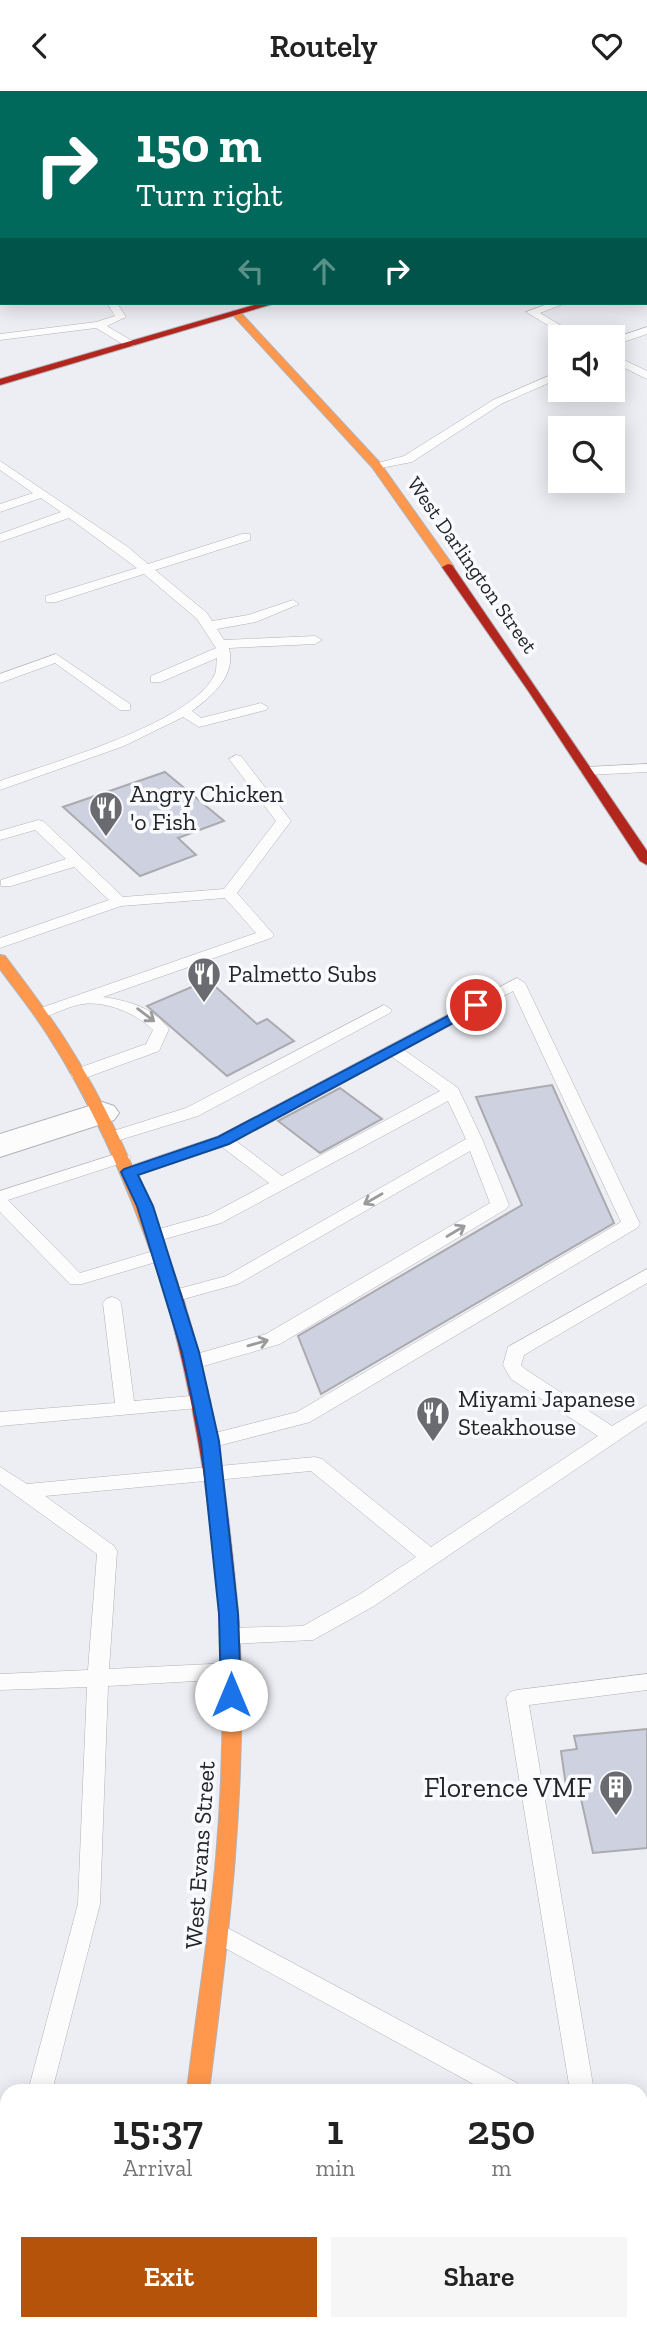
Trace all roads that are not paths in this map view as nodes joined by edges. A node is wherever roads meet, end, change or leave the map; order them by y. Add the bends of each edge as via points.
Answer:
1 (112, 305) edge
2 (264, 305) edge
3 (554, 305) edge
4 (236, 313) junction
5 (98, 325) junction
6 (554, 325) edge
7 (647, 330) edge
8 (0, 337) edge
9 (625, 338) edge
10 (130, 344) junction
11 (625, 364) edge
12 (647, 376) edge
13 (548, 379) edge
14 (0, 382) edge
15 (0, 465) edge
16 (376, 465) junction
17 (0, 493) edge
18 (43, 494) junction
19 (14, 503) junction
20 (0, 508) edge
21 (71, 513) junction
22 (246, 537) dead end
23 (0, 538) edge
24 (147, 569) junction
25 (51, 599) dead end
26 (293, 604) dead end
27 (208, 626) junction
28 (315, 640) dead end
29 (222, 647) junction
30 (0, 679) edge
31 (156, 679) dead end
32 (125, 707) dead end
33 (261, 707) dead end
34 (185, 712) junction
35 (236, 759) dead end
36 (647, 768) edge
37 (587, 771) junction
38 (0, 786) edge
39 (0, 837) edge
40 (646, 858) edge
41 (76, 861) junction
42 (6, 883) dead end
43 (229, 893) junction
44 (119, 902) junction
45 (0, 943) edge
46 (0, 959) edge
47 (82, 998) junction
48 (384, 1010) dead end
49 (41, 1013) junction
50 (393, 1049) junction
51 (79, 1075) junction
52 (452, 1093) junction
53 (107, 1125) junction
54 (224, 1140) junction
55 (475, 1141) junction
56 (0, 1146) edge
57 (126, 1165) junction
58 (281, 1184) junction
59 (0, 1200) edge
60 (154, 1236) junction
61 (160, 1255) junction
62 (647, 1275) edge
63 (173, 1296) junction
64 (113, 1303) dead end
65 (193, 1362) junction
66 (202, 1402) junction
67 (125, 1408) junction
68 (647, 1412) edge
69 (0, 1419) edge
70 (612, 1436) junction
71 (210, 1441) junction
72 (0, 1474) edge
73 (215, 1474) junction
74 (24, 1491) junction
75 (431, 1557) junction
76 (230, 1636) junction
77 (231, 1671) junction
78 (98, 1678) junction
79 (0, 1681) edge
80 (647, 1682) edge
81 (218, 1933) junction
82 (42, 2084) edge
83 (199, 2084) edge
84 (495, 2084) edge
85 (581, 2084) edge

1 - 5 lane via 121,317
2 - 4 main road
3 - 6 lane via 531,312
4 - 10 main road
4 - 16 main road, West Darlington Street
5 - 8 lane
5 - 10 lane
7 - 9 lane
10 - 14 main road
11 - 12 lane
13 - 16 lane via 497,402 408,459
15 - 18 lane
16 - 37 main road, West Darlington Street
17 - 19 lane
18 - 19 lane
18 - 21 lane
19 - 20 lane
21 - 23 lane
21 - 24 lane
22 - 24 lane
24 - 25 lane
24 - 27 lane
26 - 27 lane via 251,619
27 - 29 lane
28 - 29 lane
29 - 31 lane
29 - 34 lane via 221,675
30 - 32 lane via 56,658
33 - 34 lane via 199,723
34 - 38 lane via 141,734
35 - 43 lane via 284,821
36 - 37 lane
37 - 40 main road, West Darlington Street
39 - 41 lane via 38,824
41 - 42 lane
41 - 44 lane
43 - 44 lane
43 - 47 lane via 266,935
44 - 45 lane
46 - 49 main road, West Evans Street
47 - 49 lane
47 -> 51 lane via 138,1008 161,1029 153,1047
48 - 53 lane via 192,1112
49 - 51 main road, West Evans Street
50 - 52 lane
50 - 54 lane
50 - 71 lane via 517,983 631,1224 303,1417
51 - 53 main road, West Evans Street
52 - 55 lane
52 - 58 lane
53 - 56 street
53 - 57 main road, West Evans Street
54 - 57 lane
54 - 58 lane
55 -> 63 lane via 232,1280
65 -> 55 lane via 273,1339 500,1205
57 - 59 lane
57 - 60 main road, West Evans Street
58 - 60 lane via 215,1219
59 - 61 lane via 76,1280
60 - 61 main road, West Evans Street
61 - 63 main road, West Evans Street
62 - 70 lane via 515,1352 512,1364 518,1374
63 - 65 main road, West Evans Street
64 - 67 lane
65 - 66 main road, West Evans Street
66 - 67 lane
66 - 71 main road, West Evans Street
67 - 69 lane
68 - 70 lane
70 - 75 lane
71 - 73 main road, West Evans Street
72 - 74 lane
73 - 74 lane
73 - 75 lane via 314,1464
73 - 76 main road, West Evans Street
74 - 78 lane via 107,1551
75 - 76 lane via 368,1600 306,1634
76 - 77 main road, West Evans Street
77 - 78 lane
77 - 81 main road, West Evans Street via 232,1742
78 - 79 lane
78 - 82 lane via 89,1904
80 - 85 lane via 517,1698
81 - 83 main road, West Evans Street
81 - 84 lane

